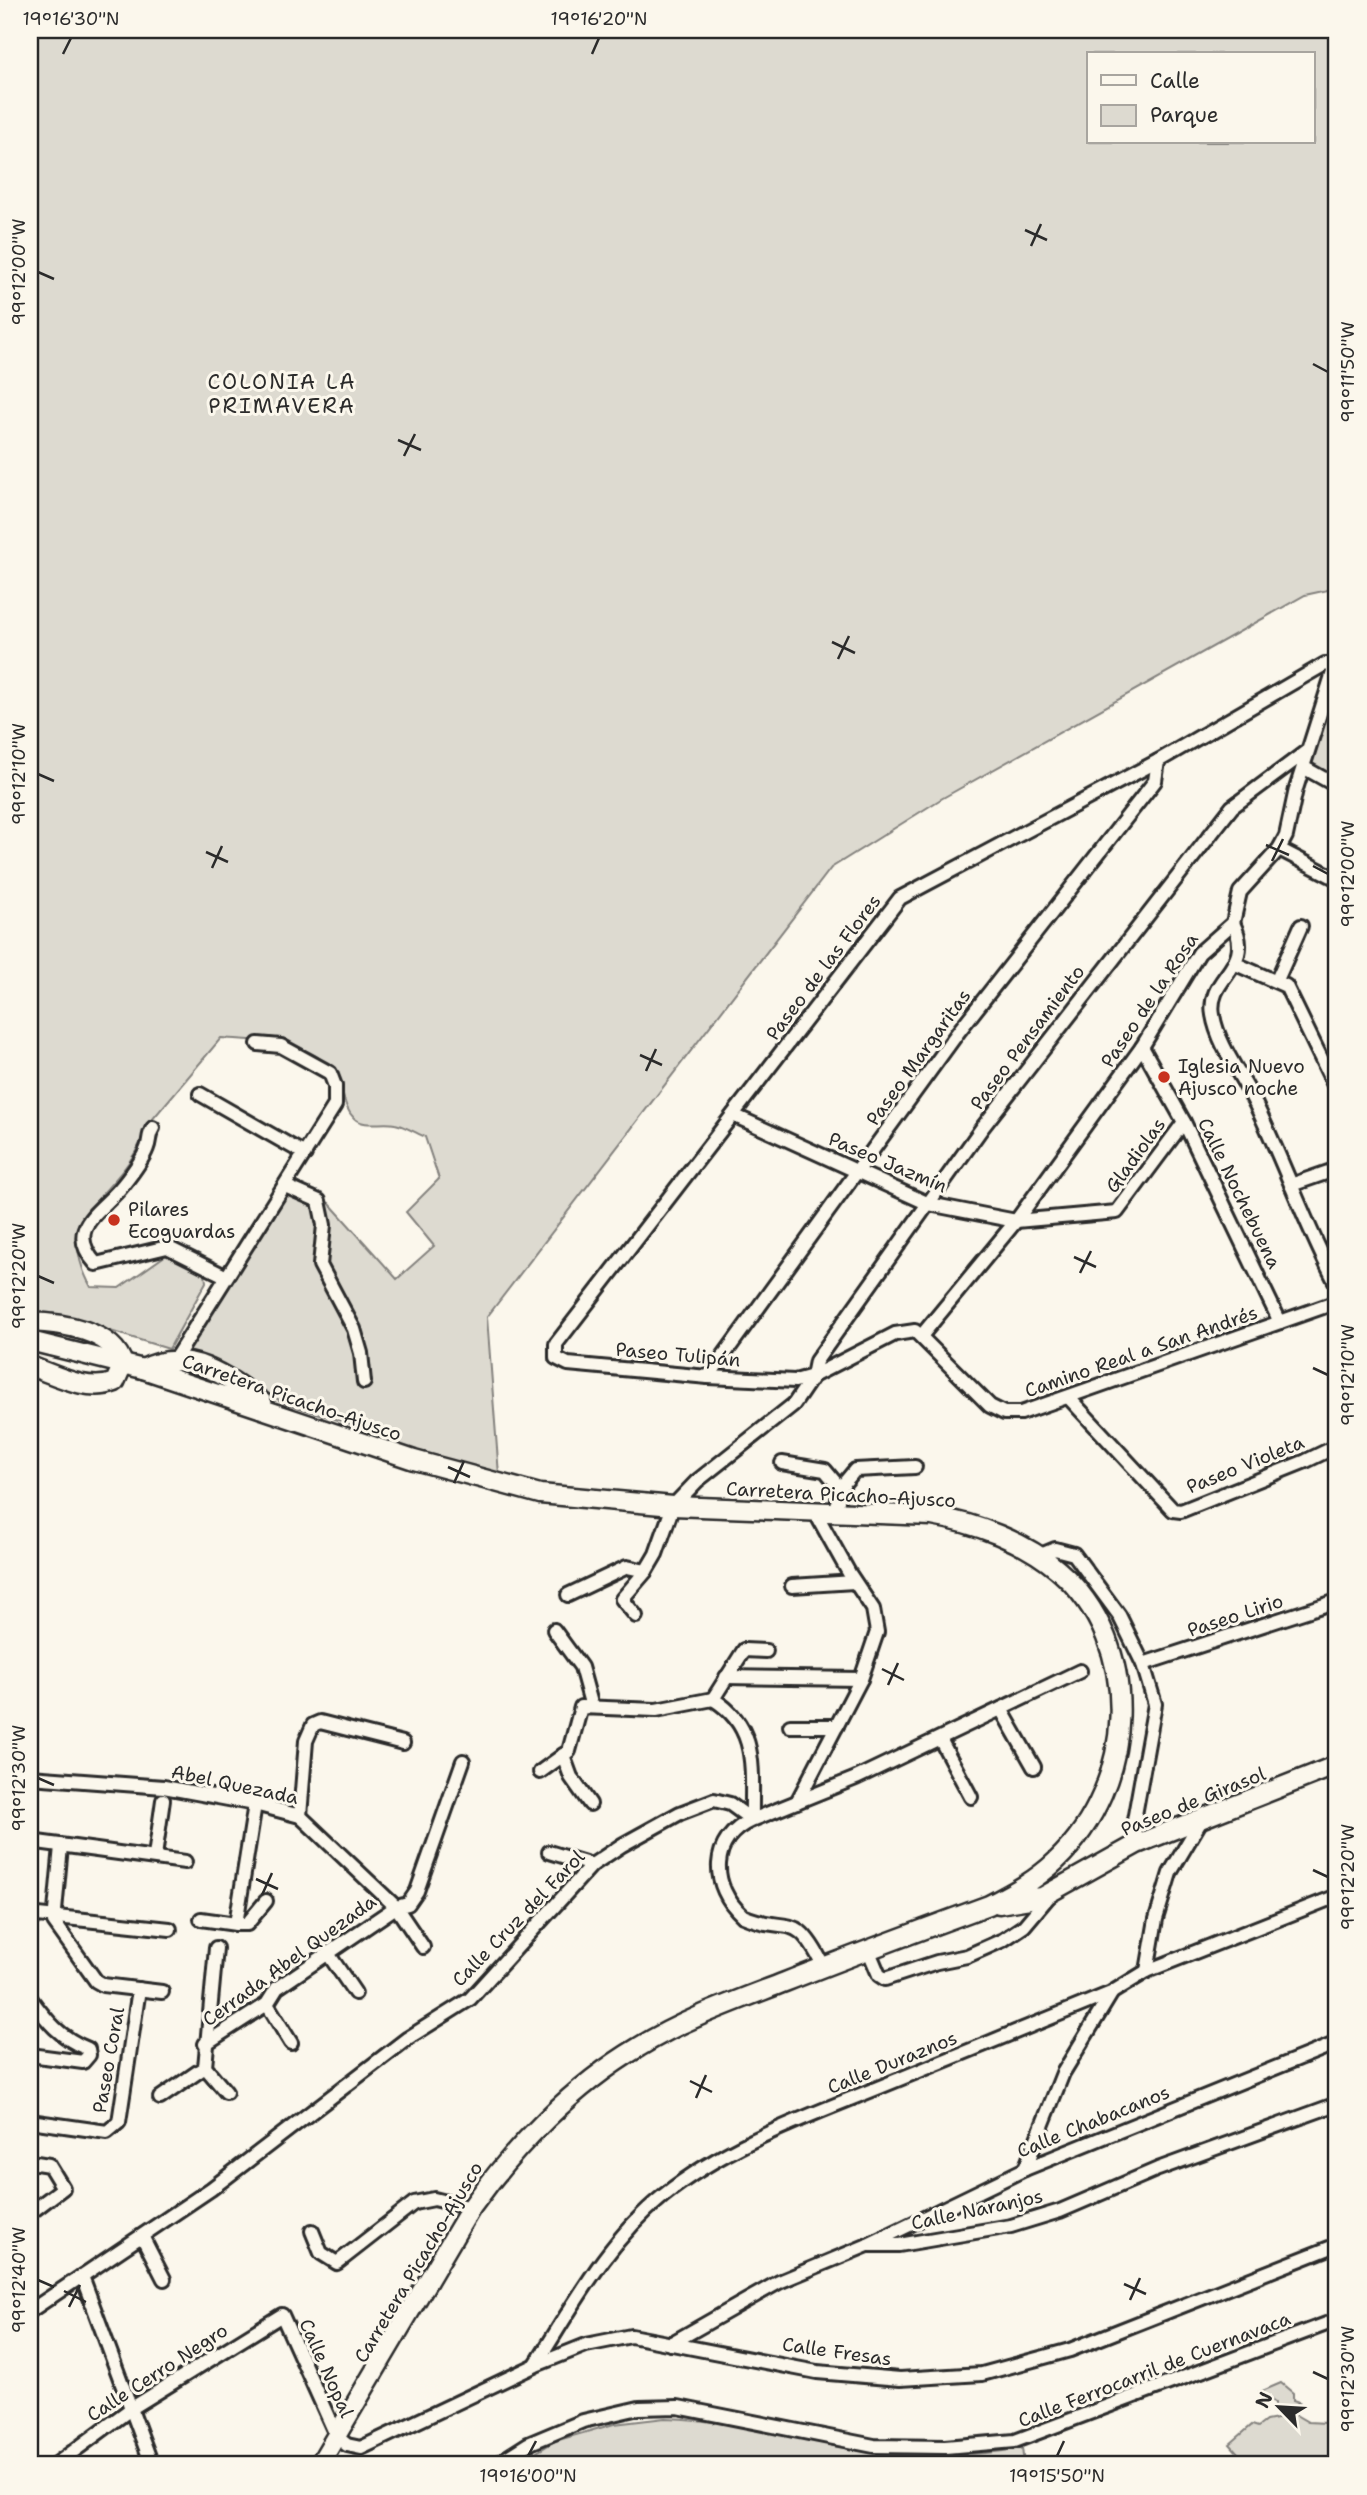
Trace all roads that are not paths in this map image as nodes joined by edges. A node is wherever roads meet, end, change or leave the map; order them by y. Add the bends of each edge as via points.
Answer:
1 (1307, 751) junction
2 (1158, 761) junction
3 (1303, 767) junction
4 (1337, 786) edge
5 (1279, 849) junction
6 (1337, 879) edge
7 (1233, 923) junction
8 (1301, 926) dead end
9 (1236, 964) junction
10 (1277, 981) junction
11 (258, 1044) dead end
12 (1142, 1047) junction
13 (1337, 1091) edge
14 (200, 1094) dead end
15 (733, 1115) junction
16 (1184, 1122) junction
17 (153, 1128) dead end
18 (305, 1154) junction
19 (1337, 1169) edge
20 (859, 1172) junction
21 (1291, 1185) junction
22 (285, 1186) junction
23 (929, 1204) junction
24 (1117, 1212) joint
25 (1016, 1221) junction
26 (225, 1276) junction
27 (1337, 1285) edge
28 (1337, 1302) edge
29 (30, 1322) edge
30 (1280, 1322) junction
31 (922, 1335) junction
32 (30, 1341) edge
33 (556, 1344) joint
34 (175, 1359) junction
35 (123, 1363) junction
36 (30, 1366) edge
37 (143, 1369) junction
38 (813, 1376) junction
39 (708, 1377) junction
40 (363, 1382) dead end
41 (1070, 1399) junction
42 (279, 1415) junction
43 (1337, 1446) edge
44 (782, 1463) dead end
45 (915, 1467) dead end
46 (840, 1488) junction
47 (673, 1506) junction
48 (815, 1512) junction
49 (836, 1513) junction
50 (1038, 1556) junction
51 (646, 1571) junction
52 (854, 1582) junction
53 (792, 1586) dead end
54 (568, 1595) dead end
55 (1337, 1601) edge
56 (636, 1616) dead end
57 (554, 1630) dead end
58 (766, 1651) dead end
59 (1143, 1664) junction
60 (1080, 1671) dead end
61 (726, 1677) junction
62 (861, 1679) junction
63 (713, 1699) junction
64 (592, 1707) junction
65 (1001, 1709) junction
66 (790, 1726) dead end
67 (837, 1726) junction
68 (940, 1739) junction
69 (403, 1743) dead end
70 (563, 1755) junction
71 (463, 1761) dead end
72 (1337, 1765) edge
73 (1034, 1767) dead end
74 (540, 1772) dead end
75 (30, 1777) edge
76 (971, 1797) dead end
77 (163, 1800) dead end
78 (797, 1802) junction
79 (255, 1804) junction
80 (590, 1804) dead end
81 (300, 1816) junction
82 (1203, 1816) junction
83 (752, 1820) junction
84 (30, 1841) edge
85 (1137, 1844) junction
86 (61, 1846) junction
87 (549, 1852) dead end
88 (155, 1856) junction
89 (185, 1862) dead end
90 (592, 1865) junction
91 (1055, 1890) junction
92 (1337, 1896) edge
93 (266, 1901) dead end
94 (989, 1905) junction
95 (396, 1908) junction
96 (54, 1915) junction
97 (201, 1919) dead end
98 (30, 1921) edge
99 (236, 1924) junction
100 (170, 1929) dead end
101 (423, 1947) dead end
102 (216, 1948) dead end
103 (868, 1949) junction
104 (329, 1955) junction
105 (824, 1967) junction
106 (1147, 1971) junction
107 (139, 1989) junction
108 (162, 1992) dead end
109 (355, 1993) dead end
110 (1111, 1993) junction
111 (30, 1998) edge
112 (267, 2004) junction
113 (291, 2043) dead end
114 (1337, 2043) edge
115 (205, 2044) junction
116 (30, 2054) edge
117 (205, 2067) junction
118 (226, 2092) dead end
119 (160, 2098) dead end
120 (1337, 2104) edge
121 (30, 2121) edge
122 (30, 2162) edge
123 (1025, 2169) junction
124 (471, 2208) junction
125 (34, 2210) dead end
126 (312, 2231) dead end
127 (142, 2236) junction
128 (868, 2245) junction
129 (1337, 2245) edge
130 (82, 2276) junction
131 (164, 2279) dead end
132 (30, 2311) edge
133 (282, 2315) joint
134 (1337, 2320) edge
135 (670, 2344) junction
136 (536, 2365) junction
137 (132, 2407) junction
138 (337, 2437) junction
139 (55, 2465) edge
140 (152, 2465) edge
141 (319, 2465) edge
142 (495, 2465) edge

1 - 2 street, Paseo de las Flores via 1335,666 1325,664
1 - 3 street
1 - 23 street, Paseo Pensamiento via 1232,807 1007,1096
2 - 15 street, Paseo de las Flores via 900,898
2 - 20 street, Paseo Margaritas via 1155,781 959,1031
3 - 4 street
3 - 5 street
5 - 6 street
5 - 7 street via 1240,892
7 - 9 street via 1240,943
7 - 12 street, Paseo de la Rosa via 1199,953
8 - 10 street
9 - 10 street
9 - 21 street via 1213,997 1212,1013
10 - 13 street via 1294,998
11 - 18 street via 281,1046 330,1073 335,1105
12 - 16 street, Calle Nochebuena
12 - 25 street, Paseo de la Rosa
14 - 18 street
15 - 20 street, Paseo Jazmín
15 - 33 street, Paseo de las Flores
16 - 24 street, Gladiolas
16 - 30 street, Calle Nochebuena
17 - 26 street via 148,1147 122,1186 87,1223 82,1239 85,1251 96,1264 167,1247
18 - 22 street
19 - 21 street
20 - 23 street, Paseo Jazmín
20 - 39 street, Paseo Margaritas
21 - 27 street
22 - 26 street
22 - 40 street via 319,1201 324,1225 320,1265 354,1329
23 - 25 street, Paseo Jazmín
23 - 38 street, Paseo Pensamiento via 816,1361
24 - 25 street, Paseo Jazmín
25 - 31 street, Paseo de la Rosa
26 - 34 street
28 - 30 street, Camino Real a San Andrés
29 - 35 main road via 68,1327 105,1340 118,1349
30 - 41 street, Camino Real a San Andrés
31 - 38 street via 906,1330 895,1334
31 - 41 street, Camino Real a San Andrés via 971,1389 1003,1413 1021,1413
32 - 35 main road, Carretera Picacho-Ajusco
33 - 39 street, Paseo Tulipán via 556,1358 568,1364
34 - 37 main road
34 - 42 main road via 204,1366
35 - 36 main road via 115,1382 102,1387
35 - 37 main road, Carretera Picacho-Ajusco
37 - 42 main road, Carretera Picacho-Ajusco
38 - 39 street, Paseo Tulipán via 796,1381
38 - 47 street via 794,1404 697,1481
41 - 43 street, Paseo Violeta via 1168,1506 1181,1511
42 - 47 main road, Carretera Picacho-Ajusco via 507,1488 579,1500
44 - 46 street via 825,1470
45 - 46 street via 855,1470
46 - 49 street
47 - 48 main road, Carretera Picacho-Ajusco
47 - 51 street
48 - 49 main road, Carretera Picacho-Ajusco
48 - 52 street
49 - 50 main road, Carretera Picacho-Ajusco via 962,1521
50 - 59 street via 1055,1549 1074,1555 1119,1615
50 - 94 main road, Carretera Picacho-Ajusco via 1072,1584 1102,1634 1119,1693 1120,1732 1104,1795 1082,1831 1041,1874
51 - 54 street via 627,1567
51 - 56 street via 622,1599
52 - 53 street
52 - 62 street via 873,1609 877,1632
55 - 59 street, Paseo Lirio
57 - 64 street via 581,1667
58 - 61 street via 744,1650
59 - 85 street via 1155,1704 1133,1825
60 - 65 street
61 - 62 street
61 - 63 street
62 - 67 street
63 - 64 street via 656,1710
63 - 83 street via 738,1719 750,1743
64 - 70 street via 577,1711 569,1751
65 - 68 street
65 - 73 street
66 - 67 street
67 - 78 street
68 - 76 street
68 - 78 street
69 - 81 street via 320,1722 313,1725 306,1741
70 - 74 street
70 - 80 street via 571,1777
71 - 95 street, Cerrada Abel Quezada via 416,1891 408,1904
72 - 82 main road, Paseo de Girasol
75 - 79 street, Abel Quezada via 164,1787
77 - 88 street
78 - 83 street
79 - 81 street, Abel Quezada
79 - 99 street
81 - 95 street, Abel Quezada
82 - 85 main road, Paseo de Girasol
82 - 106 street via 1170,1873
83 - 90 street, Calle Cruz del Farol via 730,1804 701,1803
83 - 105 street via 735,1828 722,1847 720,1869 726,1895 743,1916 782,1923 804,1934
84 - 86 street
85 - 91 main road, Paseo de Girasol
86 - 88 street
86 - 96 street
87 - 90 street
88 - 89 street
90 - 127 street, Calle Cruz del Farol via 470,1999 408,2038
91 - 94 main road, Paseo de Girasol via 1029,1901
91 - 103 street via 1024,1926 967,1956 885,1979
92 - 106 street, Calle Duraznos
93 - 99 street via 247,1924
94 - 103 main road, Carretera Picacho-Ajusco
95 - 101 street, Abel Quezada
95 - 104 street, Cerrada Abel Quezada
96 - 98 street via 38,1915
96 - 100 street
96 - 107 street via 54,1922 96,1982
97 - 99 street
102 - 115 street
103 - 105 main road, Carretera Picacho-Ajusco
104 - 109 street
104 - 112 street, Cerrada Abel Quezada via 277,1988
105 - 124 main road, Carretera Picacho-Ajusco via 730,2003 639,2047 524,2141
106 - 110 street, Calle Duraznos
107 - 108 street
107 - 121 street, Paseo Coral via 122,2116 114,2129 107,2132
110 - 123 street via 1063,2073
110 - 136 street, Calle Duraznos via 762,2136 695,2173 632,2226 591,2277
111 - 116 street via 50,2026 88,2049 89,2055 83,2062
112 - 113 street
112 - 115 street, Cerrada Abel Quezada
114 - 123 street, Calle Chabacanos
115 - 117 street
117 - 118 street
117 - 119 street
120 - 128 street, Calle Naranjos via 1158,2169 1060,2211 1010,2226 900,2245
122 - 125 street via 49,2165 63,2188
123 - 128 street, Calle Chabacanos
124 - 126 street via 434,2199 414,2203 337,2263 321,2253
124 - 138 main road, Carretera Picacho-Ajusco
127 - 130 street, Calle Cruz del Farol
127 - 131 street
128 - 135 street, Calle Naranjos via 779,2282
129 - 135 street, Calle Fresas via 1070,2350 982,2374 900,2379 817,2372
130 - 132 street, Calle Cruz del Farol
130 - 137 street
133 - 137 street, Calle Cerro Negro
133 - 138 street, Calle Nopal
134 - 142 street, Calle Ferrocarril de Cuernavaca via 1016,2441 874,2446 678,2407 639,2408 583,2421 528,2444
135 - 136 street, Calle Fresas via 631,2336 586,2345
136 - 138 street, Calle Fresas via 361,2448
137 - 139 street, Calle Cerro Negro
137 - 140 street
138 - 141 main road, Carretera Picacho-Ajusco

